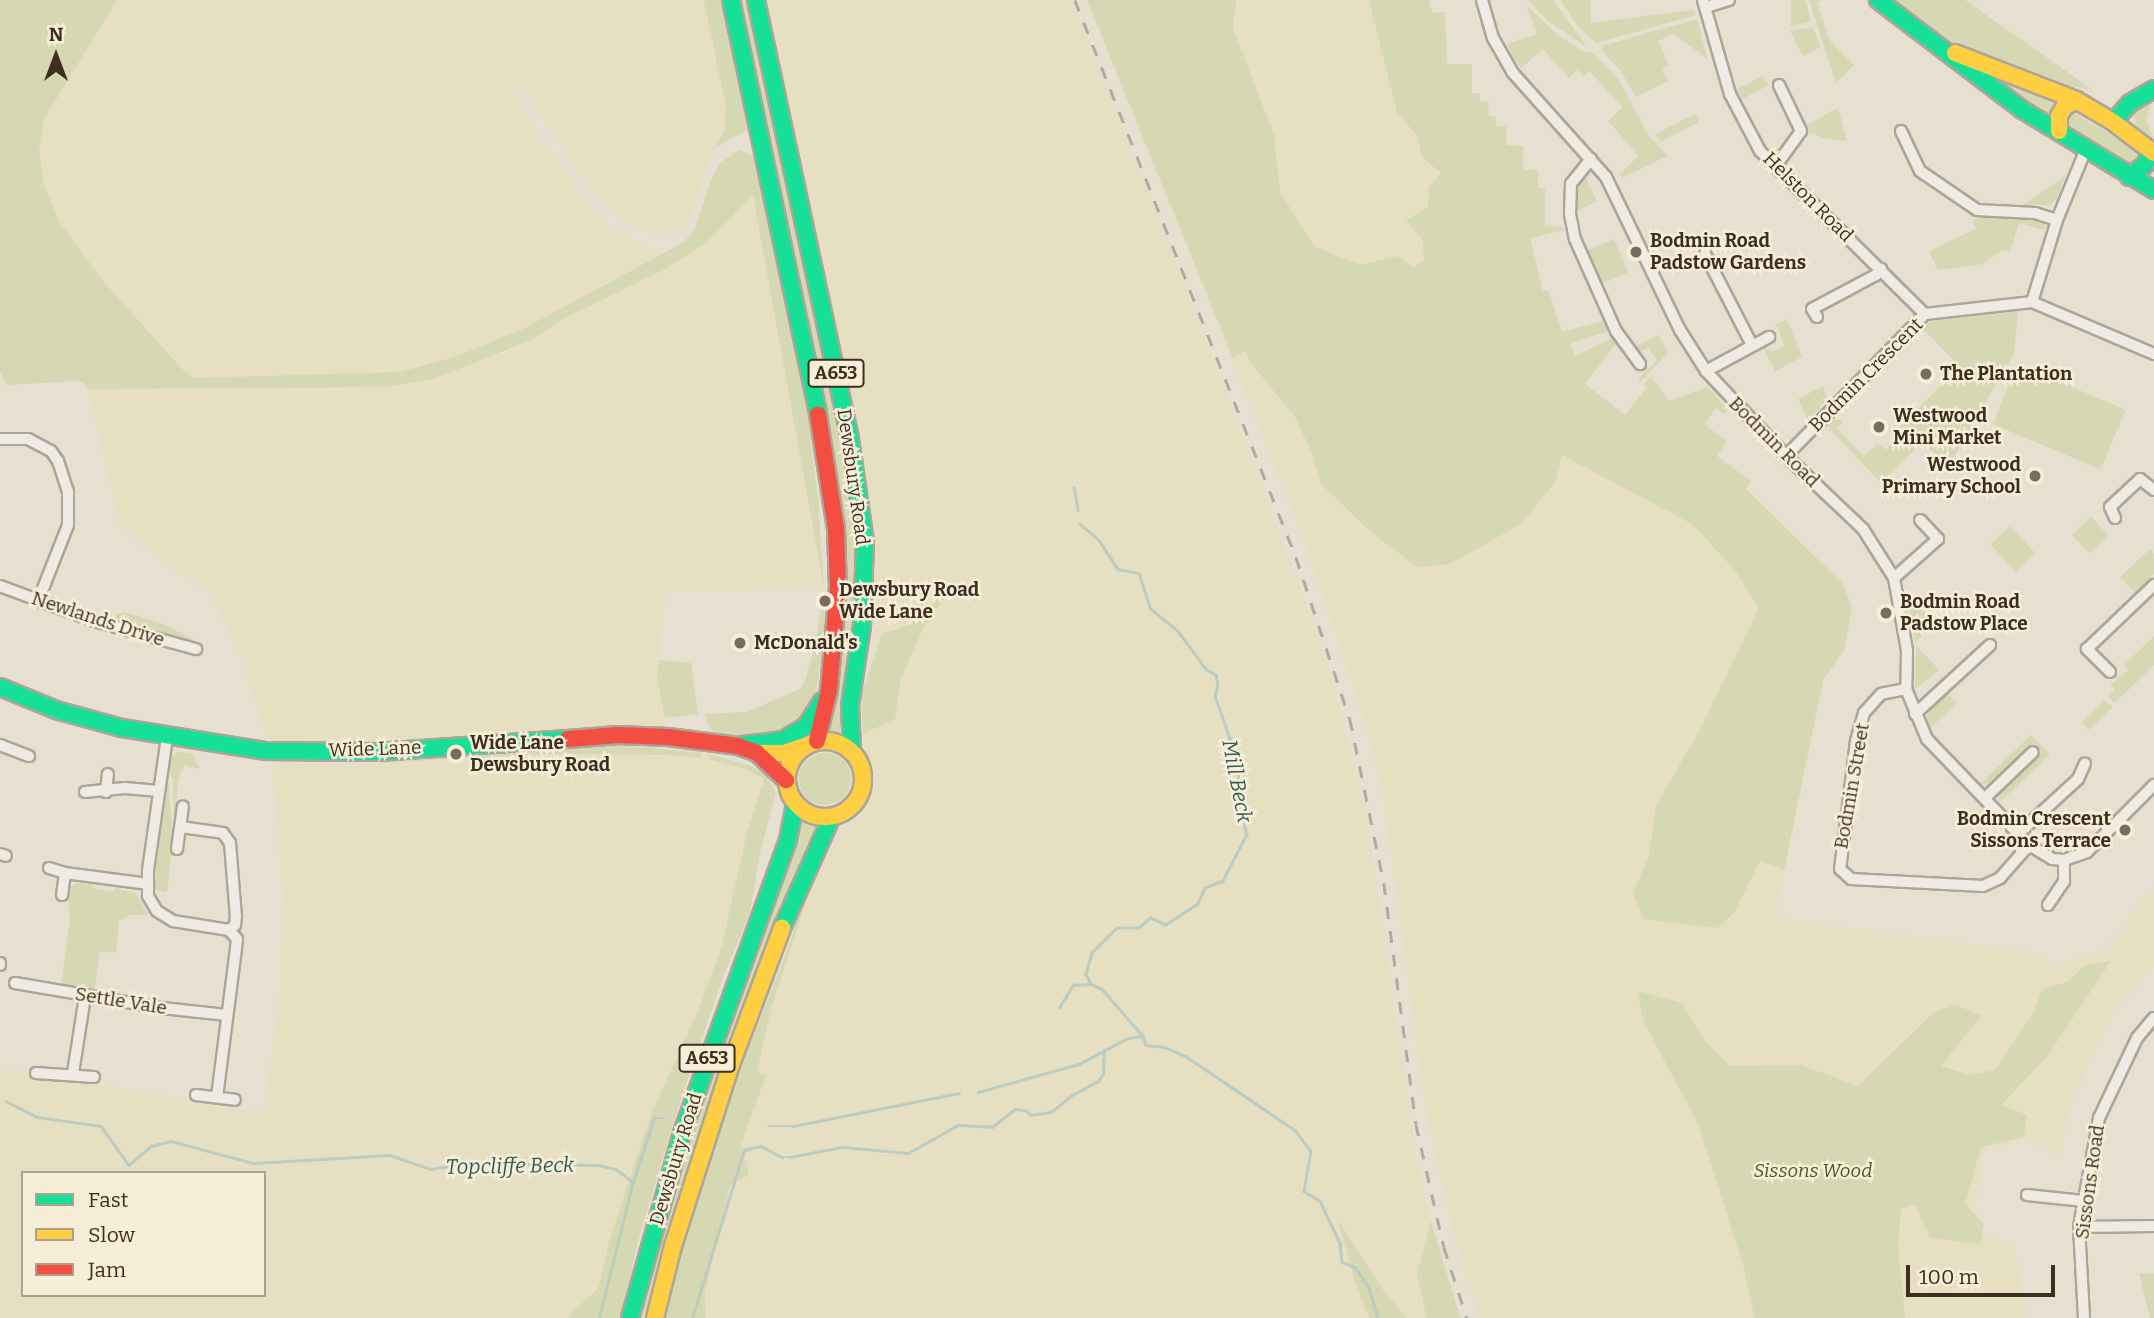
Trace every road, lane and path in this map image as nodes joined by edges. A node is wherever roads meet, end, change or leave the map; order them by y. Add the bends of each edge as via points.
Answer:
1 (731, 0) edge
2 (756, 0) edge
3 (1482, 0) edge
4 (1729, 0) edge
5 (1878, 0) edge
6 (1704, 4) edge
7 (1936, 46) junction
8 (1779, 85) dead end
9 (2154, 89) edge
10 (2076, 100) junction
11 (2113, 122) junction
12 (1901, 131) dead end
13 (2059, 131) junction
14 (2086, 149) junction
15 (2152, 151) edge
16 (1591, 159) junction
17 (1775, 167) junction
18 (2129, 177) junction
19 (2154, 190) edge
20 (2057, 220) junction
21 (1705, 254) dead end
22 (1881, 269) junction
23 (2032, 302) junction
24 (1925, 314) junction
25 (1816, 317) dead end
26 (1769, 337) dead end
27 (1752, 345) junction
28 (2154, 354) edge
29 (1640, 364) dead end
30 (1706, 371) junction
31 (0, 439) edge
32 (1786, 456) junction
33 (2154, 490) edge
34 (2115, 518) dead end
35 (1920, 520) dead end
36 (1894, 578) junction
37 (2154, 585) edge
38 (0, 586) edge
39 (37, 601) junction
40 (1990, 645) dead end
41 (196, 649) dead end
42 (2110, 672) dead end
43 (0, 687) edge
44 (1906, 689) junction
45 (829, 690) junction
46 (1914, 714) junction
47 (167, 737) junction
48 (812, 743) junction
49 (0, 745) edge
50 (738, 746) junction
51 (852, 751) junction
52 (2033, 752) dead end
53 (757, 753) junction
54 (29, 756) dead end
55 (2085, 763) dead end
56 (108, 774) dead end
57 (786, 780) junction
58 (2154, 785) edge
59 (159, 791) junction
60 (85, 792) dead end
61 (106, 792) junction
62 (1985, 799) junction
63 (795, 803) junction
64 (183, 806) dead end
65 (832, 816) junction
66 (181, 827) junction
67 (2019, 833) junction
68 (2029, 845) junction
69 (177, 849) dead end
70 (2064, 860) junction
71 (49, 868) dead end
72 (65, 873) junction
73 (148, 884) junction
74 (62, 895) dead end
75 (2048, 905) dead end
76 (229, 930) junction
77 (15, 983) dead end
78 (85, 996) junction
79 (228, 1015) junction
80 (2154, 1018) edge
81 (36, 1073) dead end
82 (74, 1073) junction
83 (94, 1077) dead end
84 (196, 1095) dead end
85 (217, 1097) junction
86 (235, 1100) dead end
87 (2026, 1195) dead end
88 (2084, 1201) junction
89 (2154, 1226) edge
90 (2079, 1227) junction
91 (630, 1318) edge
92 (654, 1318) edge
93 (2084, 1318) edge

1 - 45 main road, Dewsbury Road / A653 via 819,421 835,529 838,587
2 - 51 main road, Dewsbury Road / A653 via 850,439 865,542 862,626 850,705
3 - 16 street, Bodmin Road via 1493,38 1513,73
4 - 6 street
5 - 7 main road
6 - 17 street, Helston Road via 1730,94 1750,135
7 - 10 main road
7 - 13 main road via 2021,109
8 - 17 street via 1801,131
9 - 11 main road via 2130,103
10 - 11 main road
10 - 13 main road via 2059,116
11 - 15 main road
12 - 20 street via 1920,171 1977,210 2035,213
13 - 14 main road
14 - 18 main road
14 - 20 street
15 - 18 main road via 2145,166
16 - 29 street via 1571,184 1575,239 1616,331
16 - 30 street, Bodmin Road via 1612,187 1680,330
17 - 22 street, Helston Road
18 - 19 main road
20 - 23 street
21 - 27 street
22 - 24 street, Helston Road
22 - 25 street via 1812,309
23 - 24 street, Bodmin Crescent
23 - 28 street, Bodmin Crescent
24 - 32 street, Bodmin Crescent
26 - 27 street
27 - 30 street
30 - 32 street, Bodmin Road
31 - 39 street via 39,443 58,461 65,476 68,525
32 - 36 street, Bodmin Road via 1863,529
33 - 34 street via 2140,479 2110,507
35 - 36 street via 1938,539
36 - 44 street, Bodmin Road via 1907,650
37 - 42 street via 2087,649
38 - 39 street, Newlands Drive
39 - 41 street, Newlands Drive
40 - 46 street
43 - 47 main road, Wide Lane via 55,710
44 - 46 street, Bodmin Road
44 - 68 street, Bodmin Street via 1881,694 1864,713 1854,751 1840,869 1851,878 1983,886 2000,878
45 - 48 main road, Dewsbury Road / A653
45 - 50 main road via 806,726 794,734 777,743
46 - 62 street, Bodmin Road via 1927,739
47 - 50 main road, Wide Lane via 266,751 377,752 618,735 701,739
47 - 59 street
48 - 51 main road via 841,744
48 - 53 main road, Wide Lane via 783,753
48 - 57 main road, Dewsbury Road / A653 via 792,760
49 - 54 street
50 - 53 main road, Wide Lane
51 - 65 main road, Dewsbury Road / A653 via 863,773 862,789 848,810
52 - 62 street
53 - 57 main road, Wide Lane
55 - 67 street via 2078,779
56 - 61 street
57 - 63 main road
58 - 70 street via 2098,844
59 - 61 street via 125,788
59 - 73 street
60 - 61 street
62 - 67 street, Bodmin Road
63 - 65 main road via 812,815
63 - 91 main road, Dewsbury Road / A653 via 788,840 683,1130
64 - 66 street
65 - 92 main road, Dewsbury Road / A653 via 782,928 729,1070
66 - 69 street
66 - 76 street via 223,833 230,843 236,917
67 - 68 street, Bodmin Road
68 - 70 street, Bodmin Road
70 - 75 street via 2064,881
71 - 72 street
72 - 73 street
72 - 74 street
73 - 76 street via 158,911 173,921
76 - 79 street via 237,939
77 - 78 street, Settle Vale
78 - 79 street, Settle Vale
78 - 82 street
79 - 85 street
80 - 88 street, Sissons Road via 2137,1038 2099,1118
81 - 82 street
82 - 83 street
84 - 85 street
85 - 86 street
87 - 88 street
88 - 90 street, Sissons Road
89 - 90 street
90 - 93 street, Sissons Road

